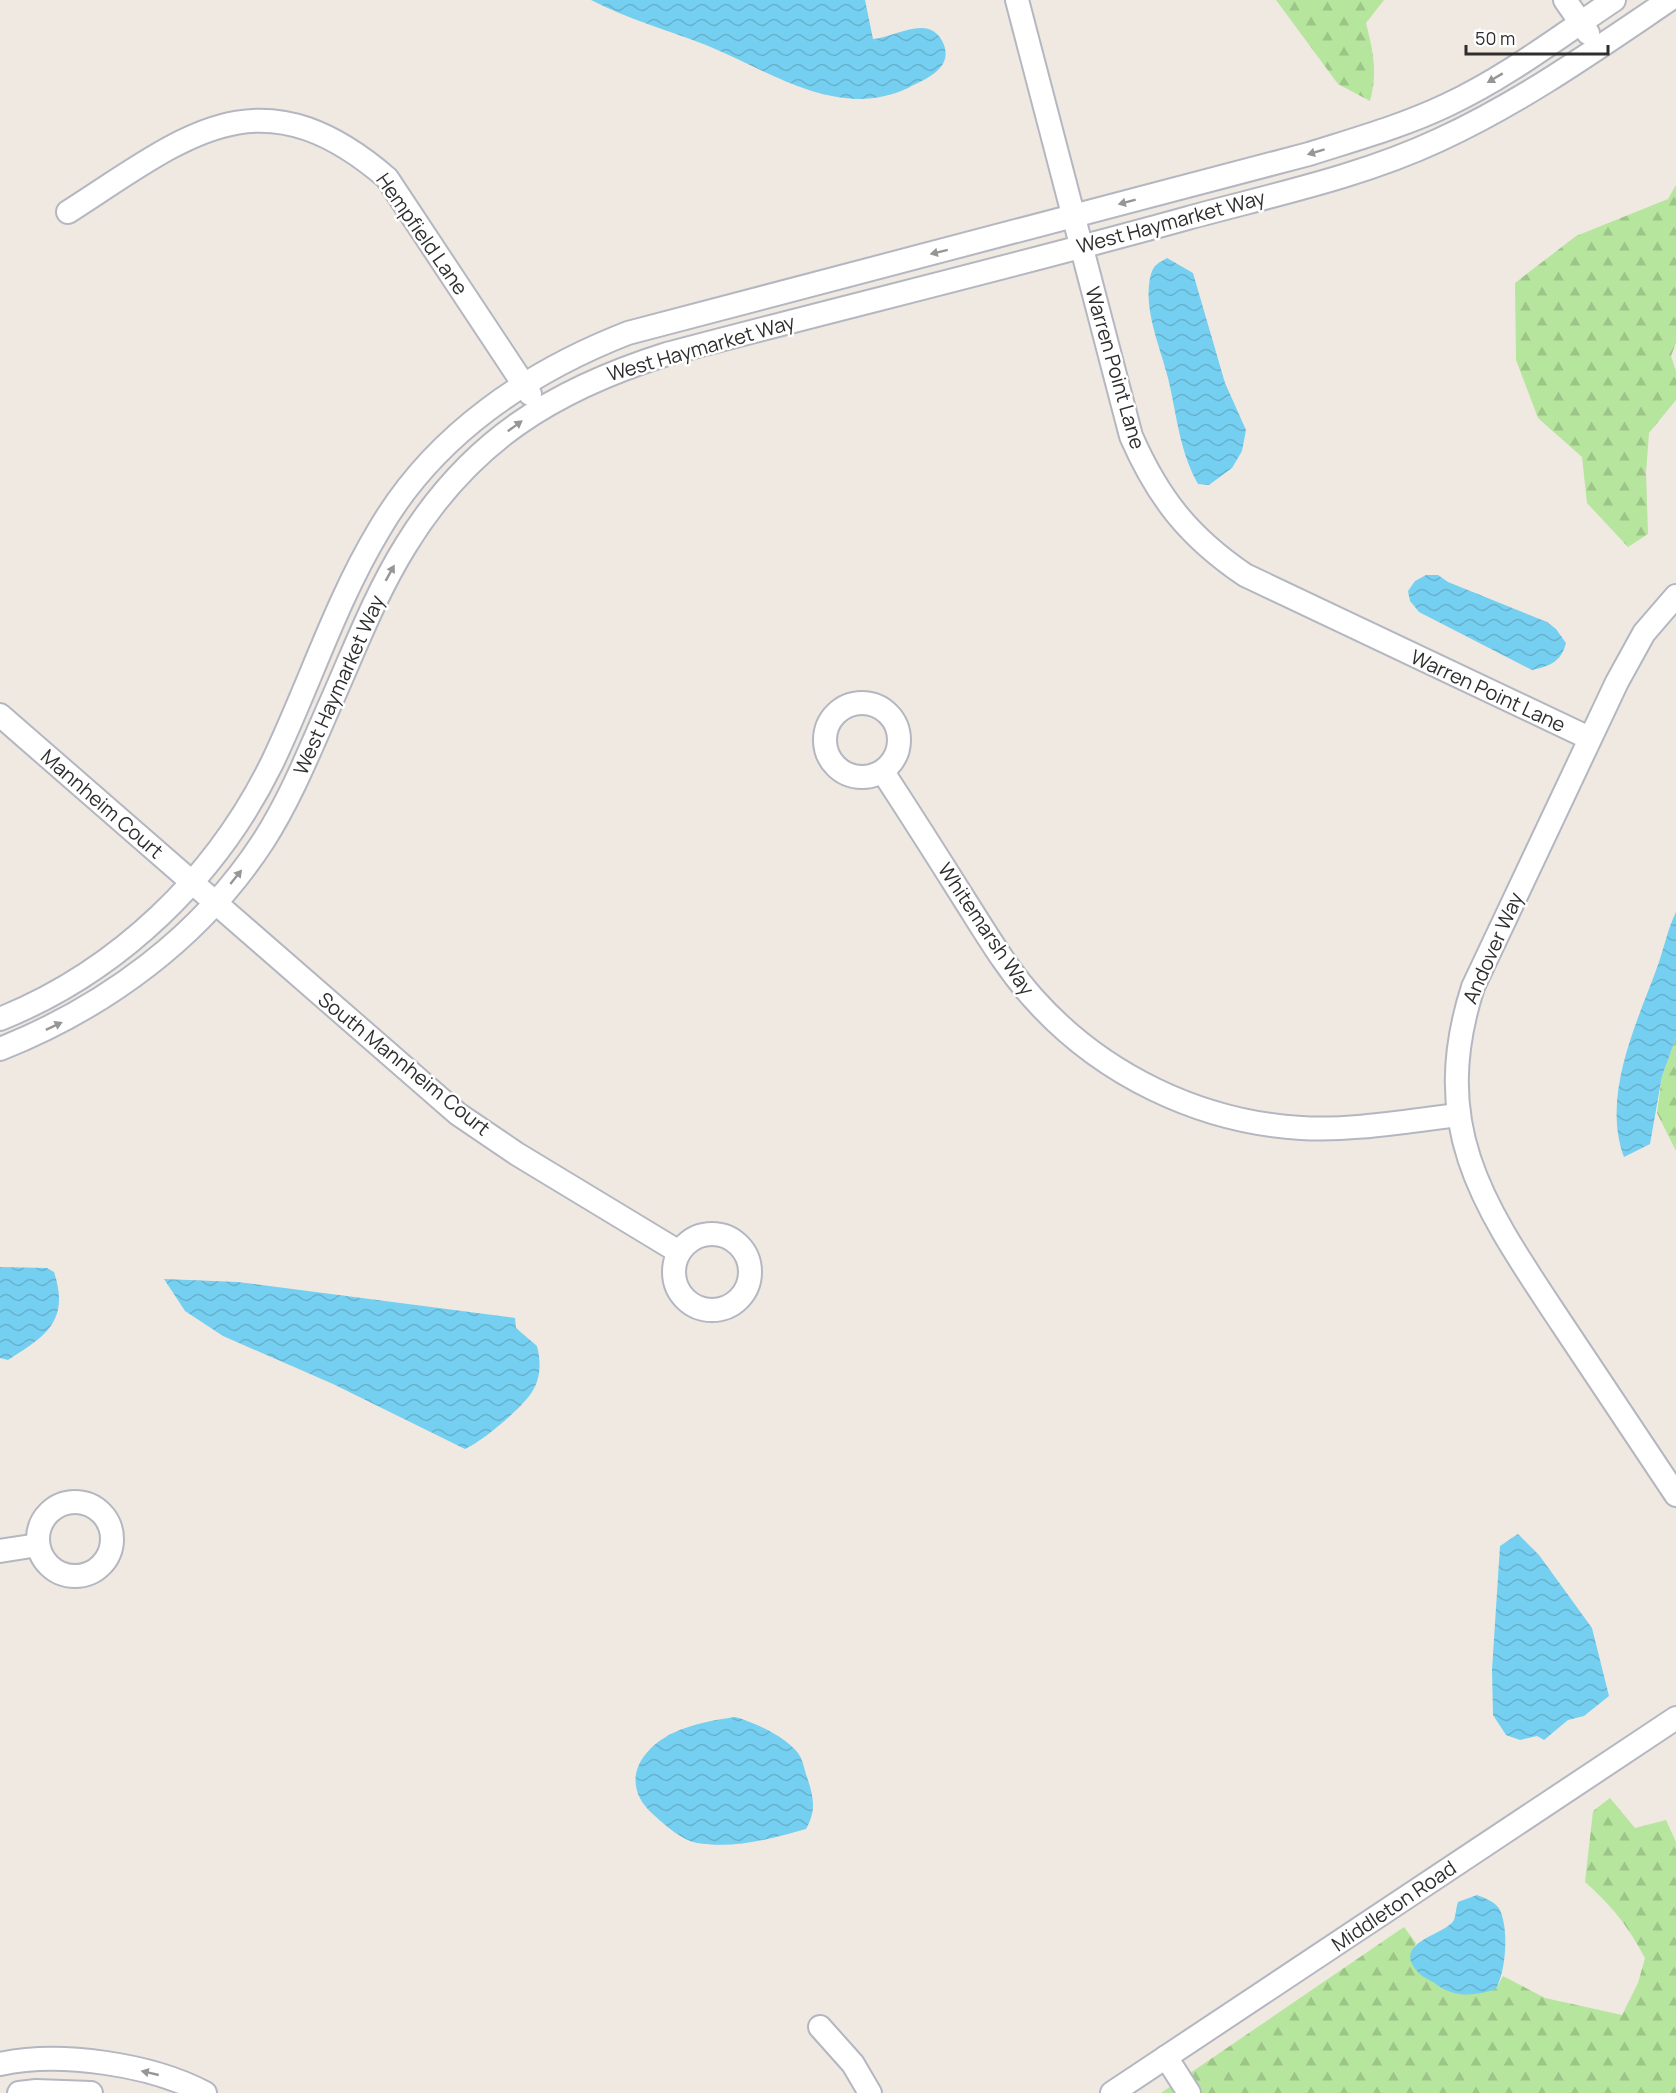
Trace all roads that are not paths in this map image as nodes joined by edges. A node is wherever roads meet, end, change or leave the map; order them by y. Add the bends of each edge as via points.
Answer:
1 (1017, 0) edge
2 (1565, 0) edge
3 (1614, 0) edge
4 (1669, 0) edge
5 (1581, 22) junction
6 (1598, 47) junction
7 (68, 212) dead end
8 (1073, 216) junction
9 (1082, 246) junction
10 (523, 383) junction
11 (539, 408) junction
12 (1676, 596) edge
13 (0, 715) edge
14 (1589, 738) junction
15 (883, 772) dead end
16 (203, 893) junction
17 (0, 1019) edge
18 (0, 1049) edge
19 (1459, 1115) junction
20 (679, 1252) dead end
21 (1676, 1495) edge
22 (38, 1545) dead end
23 (0, 1551) edge
24 (1676, 1718) edge
25 (820, 2027) dead end
26 (1166, 2057) junction
27 (0, 2064) edge
28 (19, 2093) edge
29 (92, 2093) edge
30 (205, 2093) edge
31 (870, 2093) edge
32 (1112, 2093) edge
33 (1189, 2093) edge

1 - 8 street, Warren Point Lane
2 - 5 street
3 - 5 street, West Haymarket Way
4 - 6 street, West Haymarket Way
5 - 6 street
5 -> 8 street, West Haymarket Way via 1492,80 1407,122 1309,154
6 - 9 street, West Haymarket Way via 1500,108 1438,141 1397,157 1318,183
7 - 10 street, Hempfield Lane via 168,148 205,130 237,121 272,121 307,128 361,155 387,178
8 - 9 street, Warren Point Lane
8 -> 10 street, West Haymarket Way via 628,333
9 - 11 street, West Haymarket Way via 667,354 613,371
9 - 14 street, Warren Point Lane via 1131,436 1149,475 1186,528 1245,575
10 - 11 street, Hempfield Lane
10 - 16 street, West Haymarket Way via 451,441 400,498 379,529 272,763
16 -> 11 street, West Haymarket Way via 258,847 286,801 405,545 461,474 497,439
12 - 14 street, Andover Way via 1644,633
13 - 16 street, Mannheim Court
14 - 19 street, Andover Way via 1473,987 1458,1044
15 - 19 street, Whitemarsh Way via 1007,966 1053,1019 1119,1071 1189,1104 1267,1124 1362,1127
16 - 17 street, West Haymarket Way via 153,922 92,971
18 -> 16 street, West Haymarket Way via 90,1007 169,948
16 - 20 street, South Mannheim Court via 458,1114
19 - 21 street, Andover Way via 1467,1157 1491,1214
22 - 23 street
24 - 26 street, Middleton Road
25 - 31 street via 852,2064
26 - 32 street, Middleton Road
26 - 33 street
30 -> 27 street via 158,2075 105,2063 56,2060
28 - 29 street

